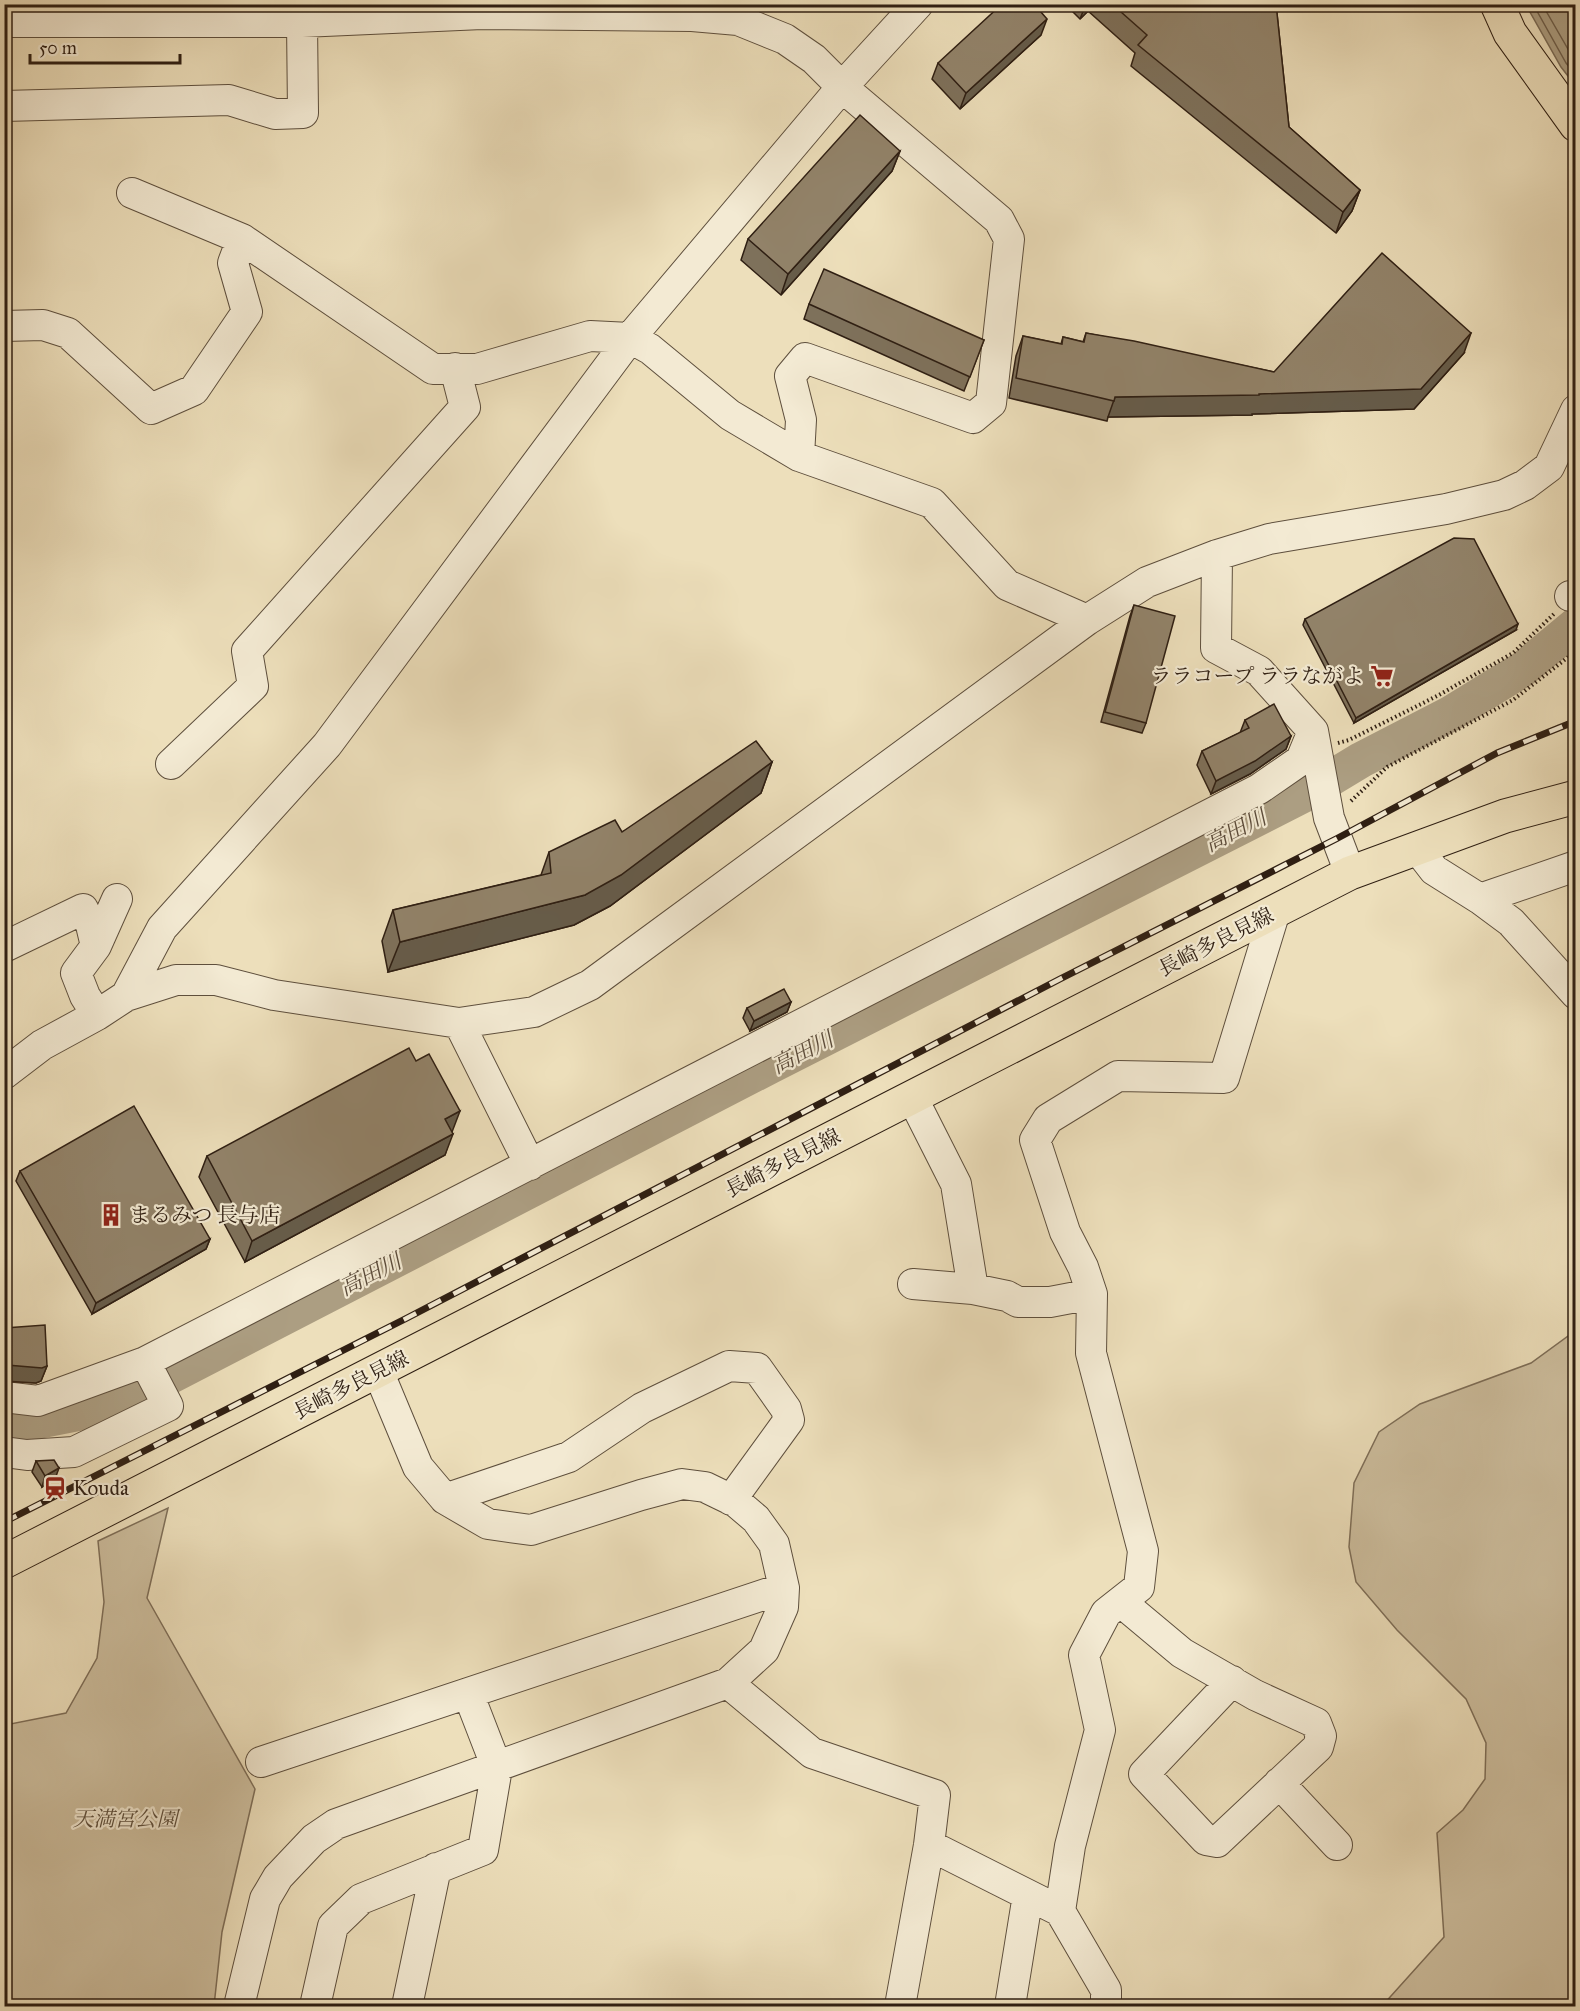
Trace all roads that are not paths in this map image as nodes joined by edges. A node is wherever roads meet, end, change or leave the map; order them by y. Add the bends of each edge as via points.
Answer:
1 (918, 4) edge
2 (1497, 4) edge
3 (482, 9) edge
4 (535, 10) edge
5 (4, 22) edge
6 (302, 22) junction
7 (842, 87) junction
8 (4, 106) edge
9 (1575, 125) edge
10 (132, 194) dead end
11 (242, 239) junction
12 (4, 326) edge
13 (630, 338) junction
14 (466, 368) junction
15 (1575, 410) edge
16 (799, 456) junction
17 (1217, 555) junction
18 (1087, 620) junction
19 (1315, 740) junction
20 (171, 764) dead end
21 (1575, 796) edge
22 (1417, 848) junction
23 (1575, 867) edge
24 (1350, 873) junction
25 (117, 899) dead end
26 (1480, 899) junction
27 (1275, 911) junction
28 (96, 946) junction
29 (4, 947) edge
30 (1575, 994) edge
31 (126, 996) junction
32 (97, 1015) junction
33 (459, 1023) junction
34 (4, 1074) edge
35 (912, 1097) junction
36 (530, 1165) junction
37 (913, 1284) dead end
38 (973, 1289) junction
39 (1092, 1294) junction
40 (144, 1362) junction
41 (378, 1371) junction
42 (4, 1397) edge
43 (4, 1452) edge
44 (445, 1499) junction
45 (731, 1500) junction
46 (4, 1563) edge
47 (784, 1588) junction
48 (1121, 1602) junction
49 (1232, 1681) junction
50 (728, 1683) junction
51 (468, 1693) junction
52 (261, 1762) dead end
53 (496, 1768) junction
54 (1280, 1783) junction
55 (929, 1845) junction
56 (1337, 1845) dead end
57 (436, 1868) junction
58 (1029, 1895) junction
59 (1060, 1911) junction
60 (239, 2007) edge
61 (315, 2007) edge
62 (407, 2007) edge
63 (900, 2007) edge
64 (1010, 2007) edge
65 (1106, 2007) edge

1 - 7 street
2 - 9 main road via 1510,33
3 - 4 street
3 - 6 street
4 - 7 street via 738,20 785,39 814,59
5 - 6 street
6 - 8 street via 303,112 275,114 229,100
7 - 13 street
7 - 16 street via 999,220 1009,239 991,403 973,417 805,358 790,376 801,420
10 - 11 street
11 - 12 street via 232,263 247,312 194,390 151,409 68,333 43,325
11 - 14 street via 433,369
13 - 14 street via 590,336
13 - 16 street via 650,349 730,415
13 - 31 street via 327,745 162,928
14 - 20 street via 465,407 247,651 253,686
15 - 17 street via 1550,467 1504,495 1446,509 1269,539
16 - 18 street via 932,503 1008,585
17 - 18 street via 1147,582
17 - 19 street via 1216,648 1259,671
18 - 33 street via 590,985 534,1012
19 - 24 street via 1328,814
19 - 36 street via 1301,760 1258,789
21 - 22 main road, 長崎多良見線
22 - 24 main road, 長崎多良見線
22 - 26 street via 1434,870
23 - 26 street
24 - 27 main road, 長崎多良見線
25 - 28 street
26 - 30 street via 1511,922
27 - 35 main road, 長崎多良見線
27 - 39 street via 1224,1078 1118,1076 1048,1119 1035,1140 1065,1232
28 - 29 street via 83,909
28 - 32 street via 76,974
31 - 32 street
31 - 33 street via 176,980 216,980 274,995
32 - 34 street via 42,1045
33 - 36 street
35 - 38 street via 956,1184
35 - 41 main road, 長崎多良見線
36 - 40 street
37 - 38 street
38 - 39 street via 1018,1302 1050,1302
39 - 48 street via 1091,1353 1143,1551 1139,1587
40 - 42 street via 38,1401
40 - 43 street via 168,1406 74,1452
41 - 44 street via 418,1467
41 - 46 main road, 長崎多良見線
44 - 45 street via 488,1524 531,1530 681,1484 705,1486
44 - 45 street via 569,1457 642,1408 729,1366 757,1368 786,1409 789,1420
45 - 47 street via 756,1519 774,1544
47 - 50 street via 783,1607 764,1650
47 - 51 street
48 - 49 street via 1182,1653
48 - 59 street via 1106,1613 1083,1655 1100,1730 1070,1846
49 - 54 street via 1316,1722 1321,1736 1318,1747
49 - 54 street via 1144,1774 1206,1840 1218,1842
50 - 53 street
50 - 55 street via 812,1753 935,1795
51 - 52 street
51 - 53 street
53 - 57 street via 483,1850
53 - 60 street via 336,1824 314,1839 278,1877 265,1899
54 - 56 street
55 - 58 street
55 - 63 street
57 - 61 street via 361,1899 333,1926
57 - 62 street
58 - 59 street
58 - 64 street
59 - 65 street via 1106,1990

